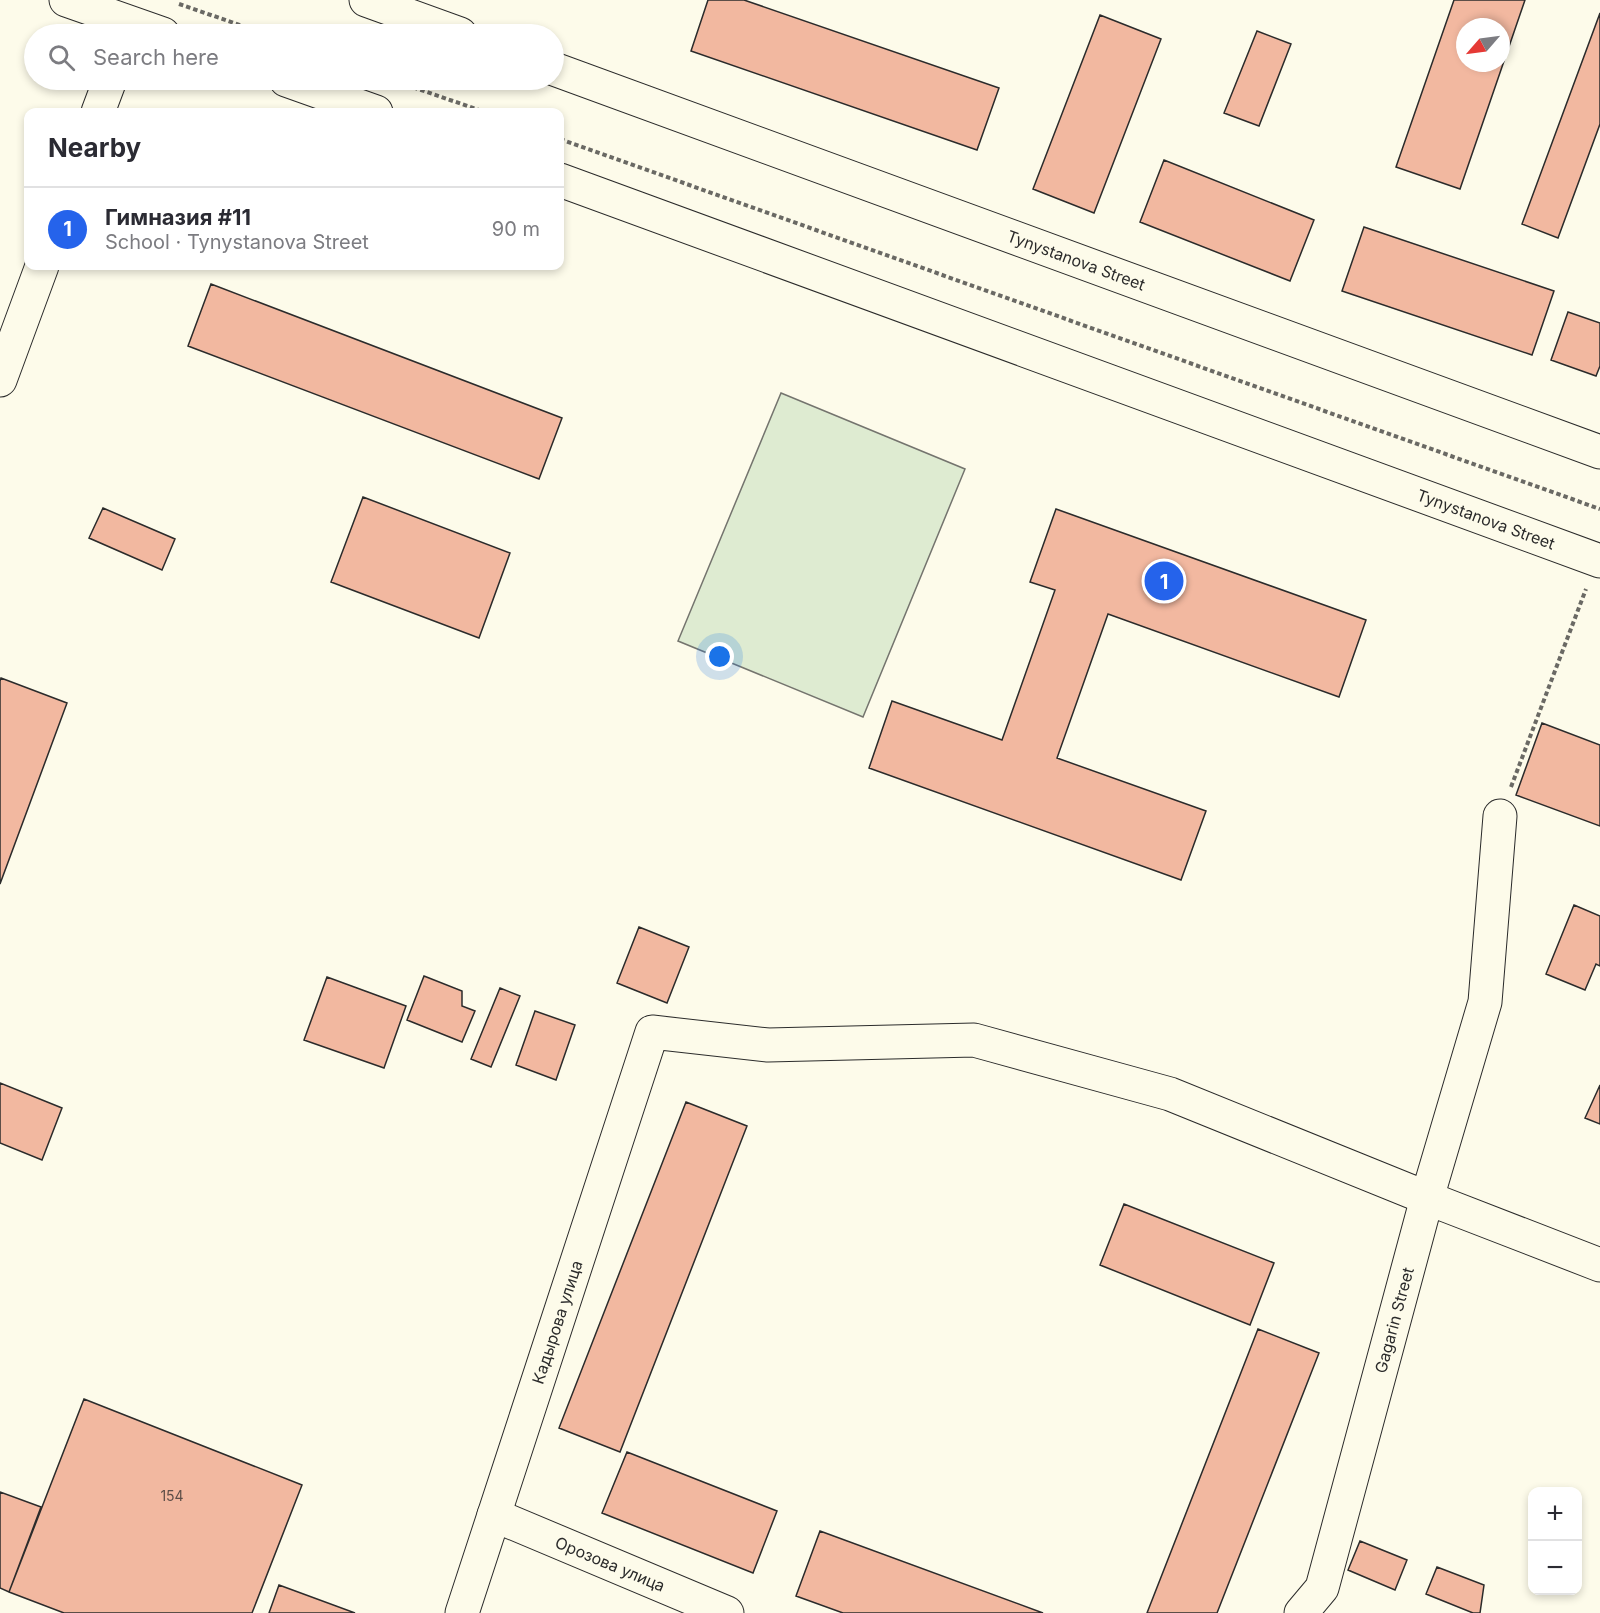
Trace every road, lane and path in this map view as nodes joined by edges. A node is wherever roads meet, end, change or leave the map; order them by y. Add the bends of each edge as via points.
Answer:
1 (66, 0) edge
2 (169, 0) edge
3 (366, 0) edge
4 (132, 19) edge
5 (237, 24) edge
6 (432, 24) edge
7 (564, 73) edge
8 (106, 90) edge
9 (314, 90) edge
10 (421, 90) edge
11 (100, 108) edge
12 (365, 108) edge
13 (473, 108) edge
14 (564, 140) edge
15 (564, 181) edge
16 (41, 270) edge
17 (0, 380) edge
18 (1600, 452) edge
19 (1600, 509) edge
20 (1599, 560) edge
21 (1500, 816) joint
22 (1427, 1198) junction
23 (1600, 1265) edge
24 (494, 1515) junction
25 (462, 1613) edge
26 (727, 1613) edge
27 (1301, 1613) edge

1 - 4 street
2 - 5 path
3 - 6 street
7 - 18 street, Tynystanova Street
8 - 11 street
9 - 12 street
10 - 13 path
14 - 19 path
15 - 20 street, Tynystanova Street
16 - 17 street
20 - 21 path
21 - 22 street, Gagarin Street via 1485,1002
22 - 23 street
22 - 24 street, Кадырова улица via 1170,1094 974,1040 768,1045 652,1032
22 - 27 street, Gagarin Street via 1322,1588
24 - 25 street, Кадырова улица
24 - 26 street, Орозова улица

